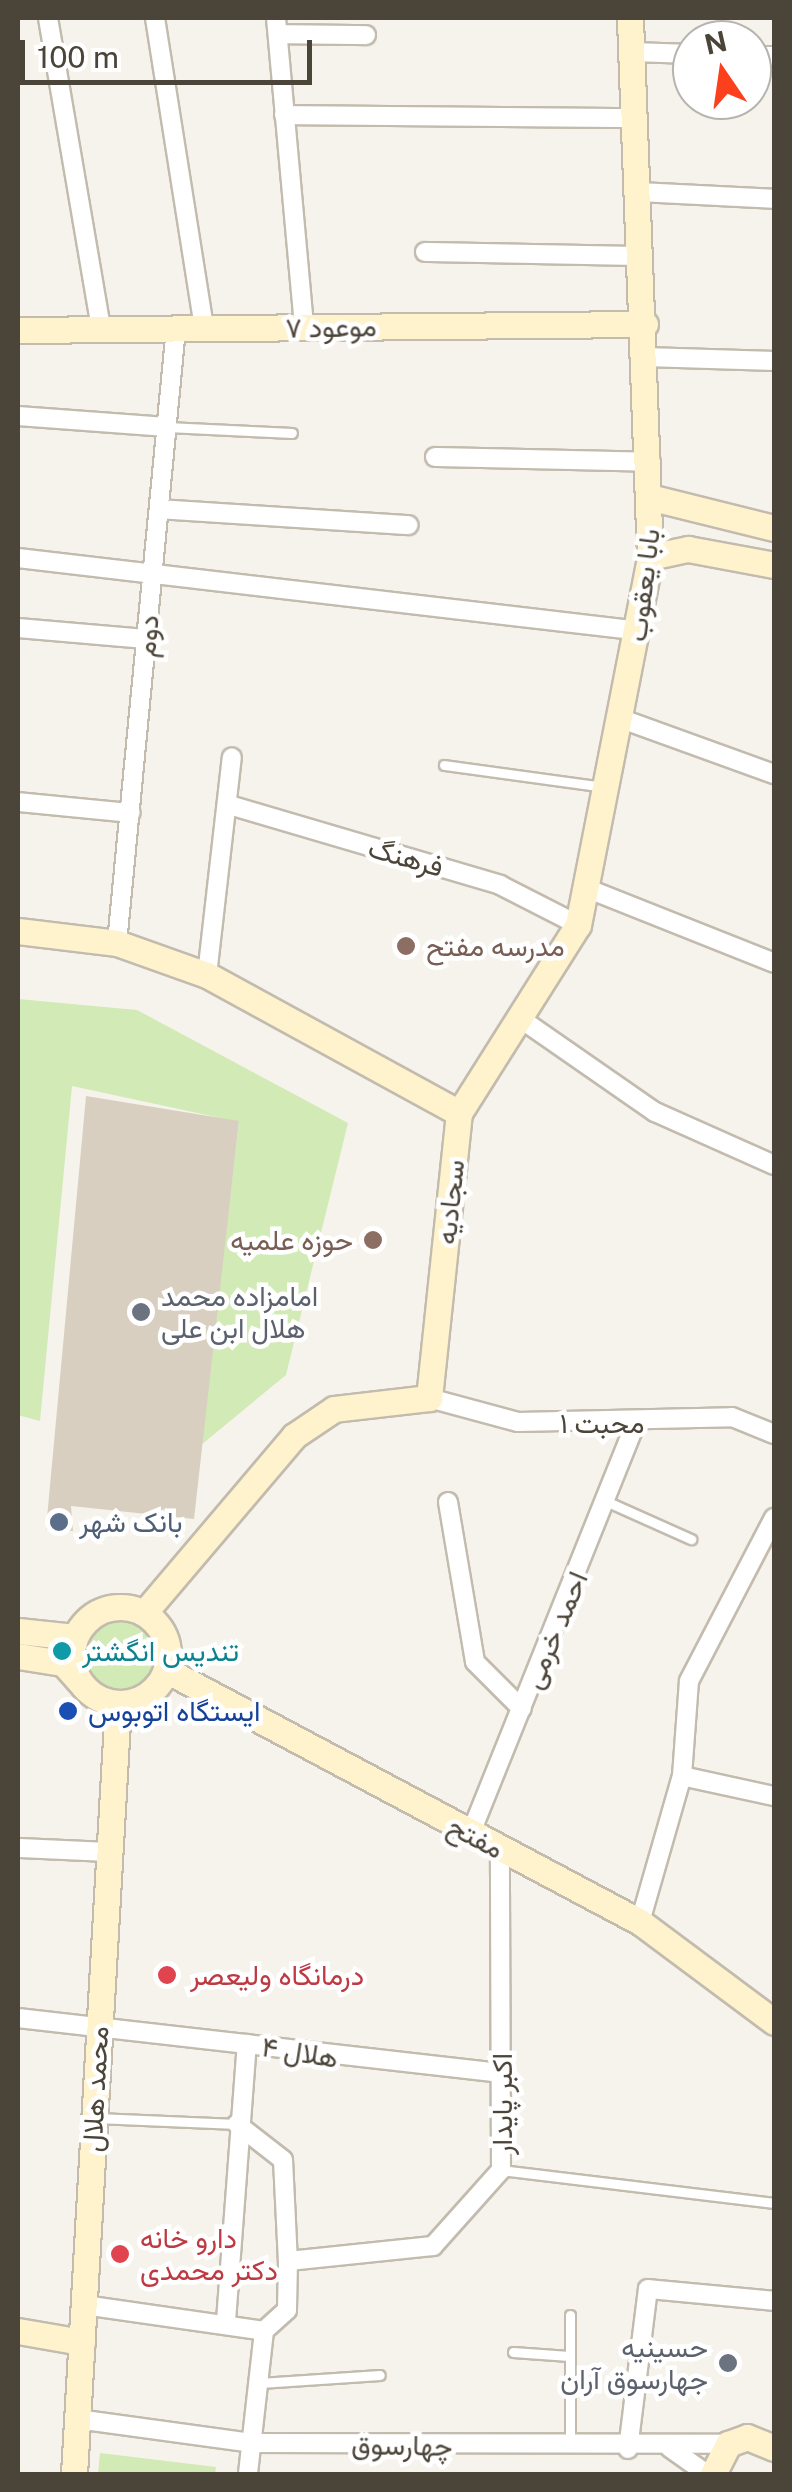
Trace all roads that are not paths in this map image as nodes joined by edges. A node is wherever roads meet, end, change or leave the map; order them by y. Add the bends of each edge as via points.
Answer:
1 (48, 18) edge
2 (154, 18) edge
3 (630, 18) edge
4 (277, 26) edge
5 (366, 35) dead end
6 (632, 52) junction
7 (672, 53) edge
8 (284, 115) junction
9 (635, 118) junction
10 (638, 192) junction
11 (774, 199) edge
12 (426, 252) dead end
13 (642, 256) junction
14 (644, 324) junction
15 (304, 327) junction
16 (101, 328) junction
17 (176, 328) junction
18 (204, 328) junction
19 (18, 330) edge
20 (646, 357) junction
21 (774, 361) edge
22 (18, 416) edge
23 (167, 427) junction
24 (292, 433) dead end
25 (434, 456) dead end
26 (651, 462) junction
27 (653, 498) junction
28 (159, 509) junction
29 (698, 513) junction
30 (408, 525) dead end
31 (774, 528) edge
32 (688, 549) junction
33 (650, 557) junction
34 (18, 558) edge
35 (774, 565) edge
36 (153, 569) junction
37 (18, 628) edge
38 (640, 631) junction
39 (146, 639) junction
40 (622, 719) junction
41 (232, 758) dead end
42 (444, 765) dead end
43 (774, 774) edge
44 (607, 788) junction
45 (18, 802) edge
46 (228, 805) junction
47 (130, 812) junction
48 (586, 888) junction
49 (578, 924) junction
50 (18, 932) edge
51 (117, 943) junction
52 (774, 963) edge
53 (207, 975) junction
54 (521, 1019) junction
55 (459, 1113) junction
56 (774, 1165) edge
57 (429, 1398) junction
58 (634, 1425) junction
59 (774, 1434) edge
60 (448, 1502) dead end
61 (610, 1503) junction
62 (774, 1518) edge
63 (692, 1539) dead end
64 (144, 1613) junction
65 (18, 1630) edge
66 (75, 1637) junction
67 (18, 1656) edge
68 (166, 1670) junction
69 (80, 1681) junction
70 (118, 1702) junction
71 (522, 1709) junction
72 (682, 1776) junction
73 (774, 1796) edge
74 (470, 1834) junction
75 (18, 1848) edge
76 (500, 1850) junction
77 (110, 1852) junction
78 (640, 1922) junction
79 (18, 2018) edge
80 (774, 2022) edge
81 (98, 2023) junction
82 (247, 2044) junction
83 (502, 2074) junction
84 (94, 2118) junction
85 (237, 2124) junction
86 (501, 2170) junction
87 (774, 2203) edge
88 (288, 2261) junction
89 (774, 2301) edge
90 (84, 2306) junction
91 (570, 2315) dead end
92 (226, 2321) junction
93 (264, 2330) junction
94 (18, 2331) edge
95 (82, 2342) junction
96 (513, 2352) dead end
97 (568, 2356) junction
98 (380, 2375) dead end
99 (260, 2382) junction
100 (77, 2420) junction
101 (253, 2443) junction
102 (728, 2444) junction
103 (570, 2448) junction
104 (669, 2448) junction
105 (774, 2448) edge
106 (628, 2449) junction
107 (74, 2474) edge
108 (248, 2474) edge
109 (710, 2474) edge

1 - 16 street
2 - 18 street
3 - 6 main road, بابا یعقوب
4 - 5 street
4 - 8 street
6 - 7 street
6 - 9 main road, بابا یعقوب
8 - 9 street
8 - 15 street
9 - 10 main road, بابا یعقوب
10 - 11 street
10 - 13 main road, بابا یعقوب
12 - 13 street
13 - 14 main road, بابا یعقوب
14 - 15 main road, موعود ۷
14 - 20 main road, بابا یعقوب
15 - 18 main road, موعود ۷
16 - 17 main road, موعود ۷
16 - 19 main road, موعود ۷
17 - 18 main road, موعود ۷
17 - 23 street, دوم
20 - 21 street
20 - 26 main road, بابا یعقوب
22 - 23 street
23 - 24 lane
23 - 28 street, دوم
25 - 26 street
26 - 27 main road, بابا یعقوب
27 - 29 main road
27 - 33 main road, بابا یعقوب
28 - 30 street
28 - 36 street, دوم
29 - 31 main road
29 - 32 main road via 681,526
32 - 33 main road
32 - 35 main road
33 - 38 main road, بابا یعقوب
34 - 36 street
36 - 38 street
36 - 39 street, دوم
37 - 39 street
38 - 40 main road, بابا یعقوب
39 - 47 street, دوم
40 - 43 street
40 - 44 main road, بابا یعقوب
41 - 46 street
42 - 44 lane
44 - 48 main road, بابا یعقوب
45 - 47 street
46 - 49 street, فرهنگ via 500,885
46 - 53 street
47 - 51 street, دوم
48 - 49 main road, بابا یعقوب
48 - 52 street
49 - 54 main road, بابا یعقوب
50 - 51 main road
51 - 53 main road
53 - 55 main road
54 - 55 main road, بابا یعقوب
54 - 56 street via 655,1112
55 - 57 main road, سجادیه
57 - 58 street, محبت ۱ via 518,1422
57 - 64 main road via 334,1409 294,1436
58 - 59 street, محبت ۱ via 732,1417
58 - 61 street, احمد خرمی
60 - 71 street via 474,1662
61 - 63 lane
61 - 71 street, احمد خرمی
62 - 72 street via 689,1680
64 - 66 main road via 112,1607
64 - 68 main road via 166,1637
65 - 66 main road
66 - 69 main road
67 - 69 main road via 63,1663
68 - 70 main road via 148,1694
68 - 74 main road, مفتح
69 - 70 main road
70 - 77 main road, محمد هلال
71 - 74 street, احمد خرمی
72 - 73 street
72 - 78 street
74 - 76 main road, مفتح
75 - 77 street
76 - 78 main road, مفتح
76 - 83 street, اکبر پایدار
77 - 81 main road, محمد هلال
78 - 80 main road, مفتح
79 - 81 street, هلال ۴
81 - 82 street, هلال ۴
81 - 84 main road, محمد هلال
82 - 83 street, هلال ۴
82 - 85 street
83 - 86 street, اکبر پایدار
84 - 85 lane
84 - 90 main road, محمد هلال
85 - 88 street via 283,2160
85 - 92 street
86 - 87 lane
86 - 88 street, اکبر پایدار via 433,2246
88 - 93 street via 287,2310
89 - 106 street via 648,2289
90 - 92 street
90 - 95 main road, محمد هلال
91 - 97 lane
92 - 93 street
93 - 99 street
94 - 95 main road
95 - 100 main road, محمد هلال
96 - 97 lane
97 - 103 lane
98 - 99 lane
99 - 101 street
100 - 101 street, چهارسوق
100 - 107 main road, محمد هلال
101 - 103 street, چهارسوق
101 - 108 street
102 - 104 street, چهارسوق
102 - 105 main road via 747,2437
102 - 109 main road
103 - 106 street, چهارسوق
104 - 106 street, چهارسوق
104 - 109 street

